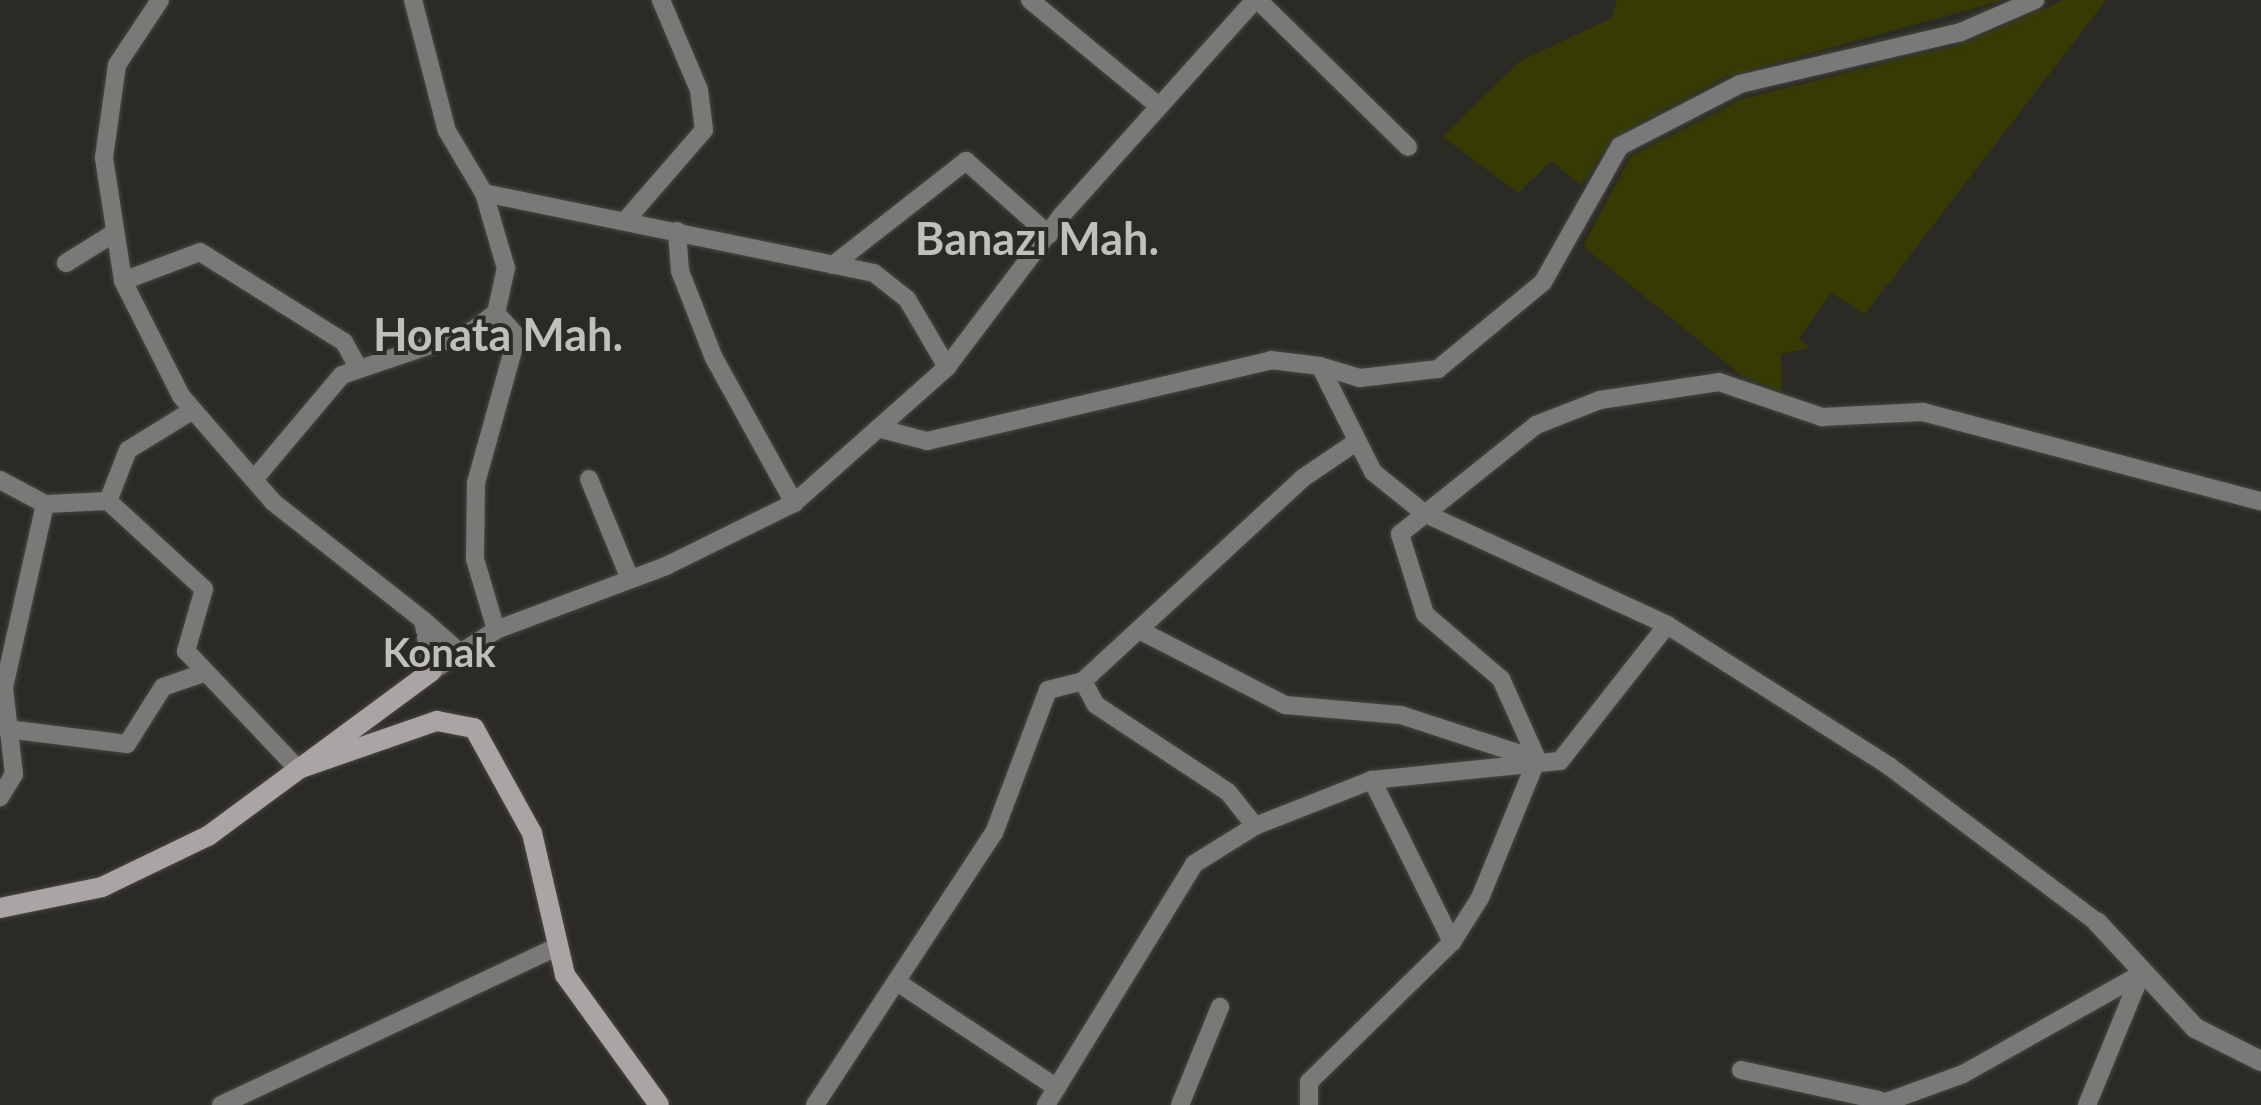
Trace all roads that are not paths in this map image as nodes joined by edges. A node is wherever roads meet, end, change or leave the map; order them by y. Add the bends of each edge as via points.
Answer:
1 (160, 0) edge
2 (413, 0) edge
3 (661, 0) edge
4 (1030, 0) edge
5 (1256, 0) edge
6 (2035, 0) edge
7 (1156, 104) junction
8 (1408, 147) dead end
9 (484, 193) junction
10 (626, 220) junction
11 (678, 231) junction
12 (1049, 234) junction
13 (111, 235) junction
14 (66, 263) dead end
15 (832, 264) junction
16 (123, 282) junction
17 (496, 313) junction
18 (1320, 366) junction
19 (947, 368) junction
20 (359, 370) junction
21 (193, 410) junction
22 (882, 429) junction
23 (1356, 442) junction
24 (256, 476) junction
25 (589, 479) dead end
26 (0, 480) edge
27 (2261, 500) edge
28 (108, 502) junction
29 (45, 504) junction
30 (794, 504) junction
31 (1424, 513) junction
32 (630, 579) junction
33 (423, 620) junction
34 (1667, 625) junction
35 (496, 630) junction
36 (1141, 631) junction
37 (457, 650) junction
38 (432, 671) junction
39 (200, 674) junction
40 (1083, 681) junction
41 (7, 729) junction
42 (1537, 759) junction
43 (298, 768) junction
44 (1372, 780) junction
45 (0, 797) edge
46 (1256, 826) junction
47 (0, 908) edge
48 (2097, 922) joint
49 (1452, 942) junction
50 (554, 948) junction
51 (2141, 974) junction
52 (900, 984) junction
53 (1220, 1006) dead end
54 (2261, 1060) edge
55 (1741, 1070) dead end
56 (1057, 1088) junction
57 (1879, 1102) edge
58 (221, 1105) edge
59 (659, 1105) edge
60 (815, 1105) edge
61 (1046, 1105) edge
62 (1180, 1105) edge
63 (1309, 1105) edge
64 (2087, 1105) edge

1 - 13 street via 117,64 104,158
2 - 9 street via 447,131
3 - 10 street via 699,90 704,130
4 - 7 street
5 - 7 street
5 - 8 street
6 - 18 street via 1961,32 1740,84 1620,146 1542,282 1438,369 1360,378
7 - 12 street
9 - 10 street
9 - 17 street via 506,268
10 - 11 street
11 - 15 street
11 - 30 street via 680,272 714,358
12 - 15 street via 966,161
12 - 19 street
13 - 14 street
13 - 16 street
15 - 19 street via 874,273 907,299
16 - 20 street via 200,252 344,342
16 - 21 street
17 - 20 street via 472,331
17 - 35 street via 518,336 476,483 475,559
18 - 22 street via 1271,360 926,442
18 - 23 street
19 - 22 street
20 - 24 street via 342,375
21 - 24 street
21 - 28 street via 128,450
22 - 30 street
23 - 31 street via 1373,472
23 - 36 street via 1303,478
24 - 33 street via 286,514
25 - 32 street
26 - 29 street
27 - 31 street via 1923,412 1822,417 1719,382 1600,400 1536,425
28 - 29 street
28 - 39 street via 204,589 186,651
29 - 41 street via 4,688
30 - 32 street
31 - 34 street
31 - 42 street via 1400,534 1425,614 1501,679
32 - 35 street
33 - 37 street
33 - 38 street
34 - 42 street via 1560,761
34 - 48 street via 1890,766
35 - 37 street
36 - 40 street
36 - 42 street via 1285,705 1401,715
37 - 38 street
38 - 43 main road
39 - 41 street via 162,687 127,744
39 - 43 street
40 - 46 street via 1096,705 1228,792
40 - 52 street via 1048,690 994,833
41 - 45 street via 14,774
42 - 44 street
42 - 49 street via 1480,898
43 - 47 main road via 208,836 119,878
43 - 50 main road via 437,721 474,728 532,833
44 - 46 street
44 - 49 street
46 - 56 street via 1194,864
48 - 51 street
49 - 63 street via 1309,1082
50 - 58 street
50 - 59 main road
51 - 54 street via 2195,1028
51 - 57 street via 1963,1074
51 - 64 street
52 - 56 street
52 - 60 street
53 - 62 street
55 - 57 street
56 - 61 street

